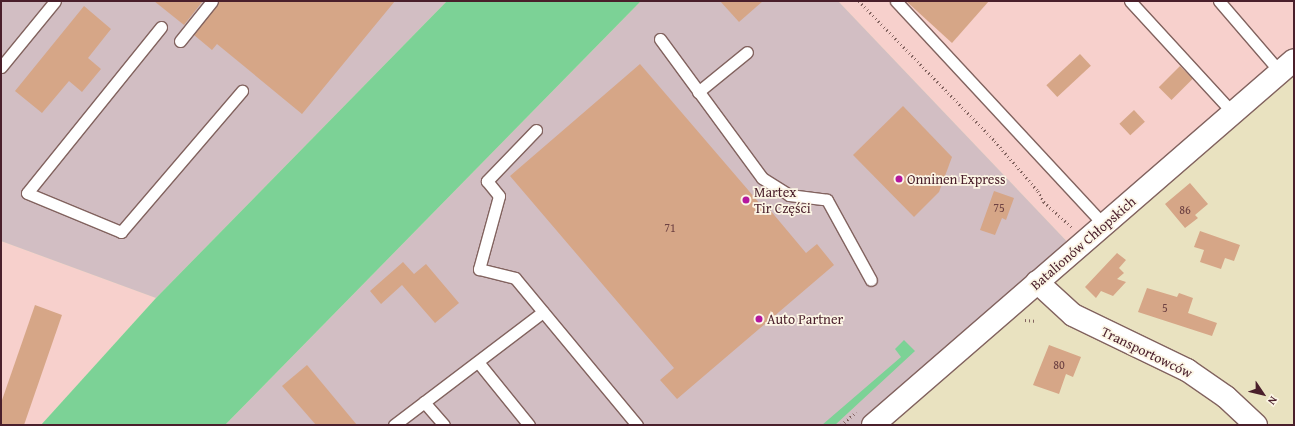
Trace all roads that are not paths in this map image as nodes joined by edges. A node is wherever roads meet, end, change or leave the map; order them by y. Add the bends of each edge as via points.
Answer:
1 (55, 1) edge
2 (212, 1) edge
3 (896, 1) edge
4 (1130, 1) edge
5 (1219, 1) edge
6 (161, 27) dead end
7 (660, 39) dead end
8 (180, 41) dead end
9 (747, 52) dead end
10 (1287, 66) edge
11 (1, 67) edge
12 (242, 90) dead end
13 (698, 92) junction
14 (1233, 112) junction
15 (536, 130) dead end
16 (1104, 225) junction
17 (871, 280) dead end
18 (1037, 282) junction
19 (543, 312) junction
20 (478, 362) junction
21 (424, 402) junction
22 (394, 425) edge
23 (444, 425) edge
24 (529, 425) edge
25 (637, 425) edge
26 (873, 425) edge
27 (1256, 425) edge

1 - 11 lane
2 - 8 lane
3 - 16 lane
4 - 14 lane
5 - 10 lane
6 - 12 lane via 27,193 121,232
7 - 13 lane
9 - 13 lane
10 - 14 street, Batalionów Chłopskich
13 - 17 lane via 762,178 790,195 827,200
14 - 16 street, Batalionów Chłopskich
15 - 19 lane via 487,181 499,196 479,269 515,278
16 - 18 street, Batalionów Chłopskich
18 - 26 street, Batalionów Chłopskich
18 - 27 street, Transportowców via 1073,315 1187,370 1226,397
19 - 20 lane
19 - 25 lane
20 - 21 lane
20 - 24 lane
21 - 22 lane
21 - 23 lane

